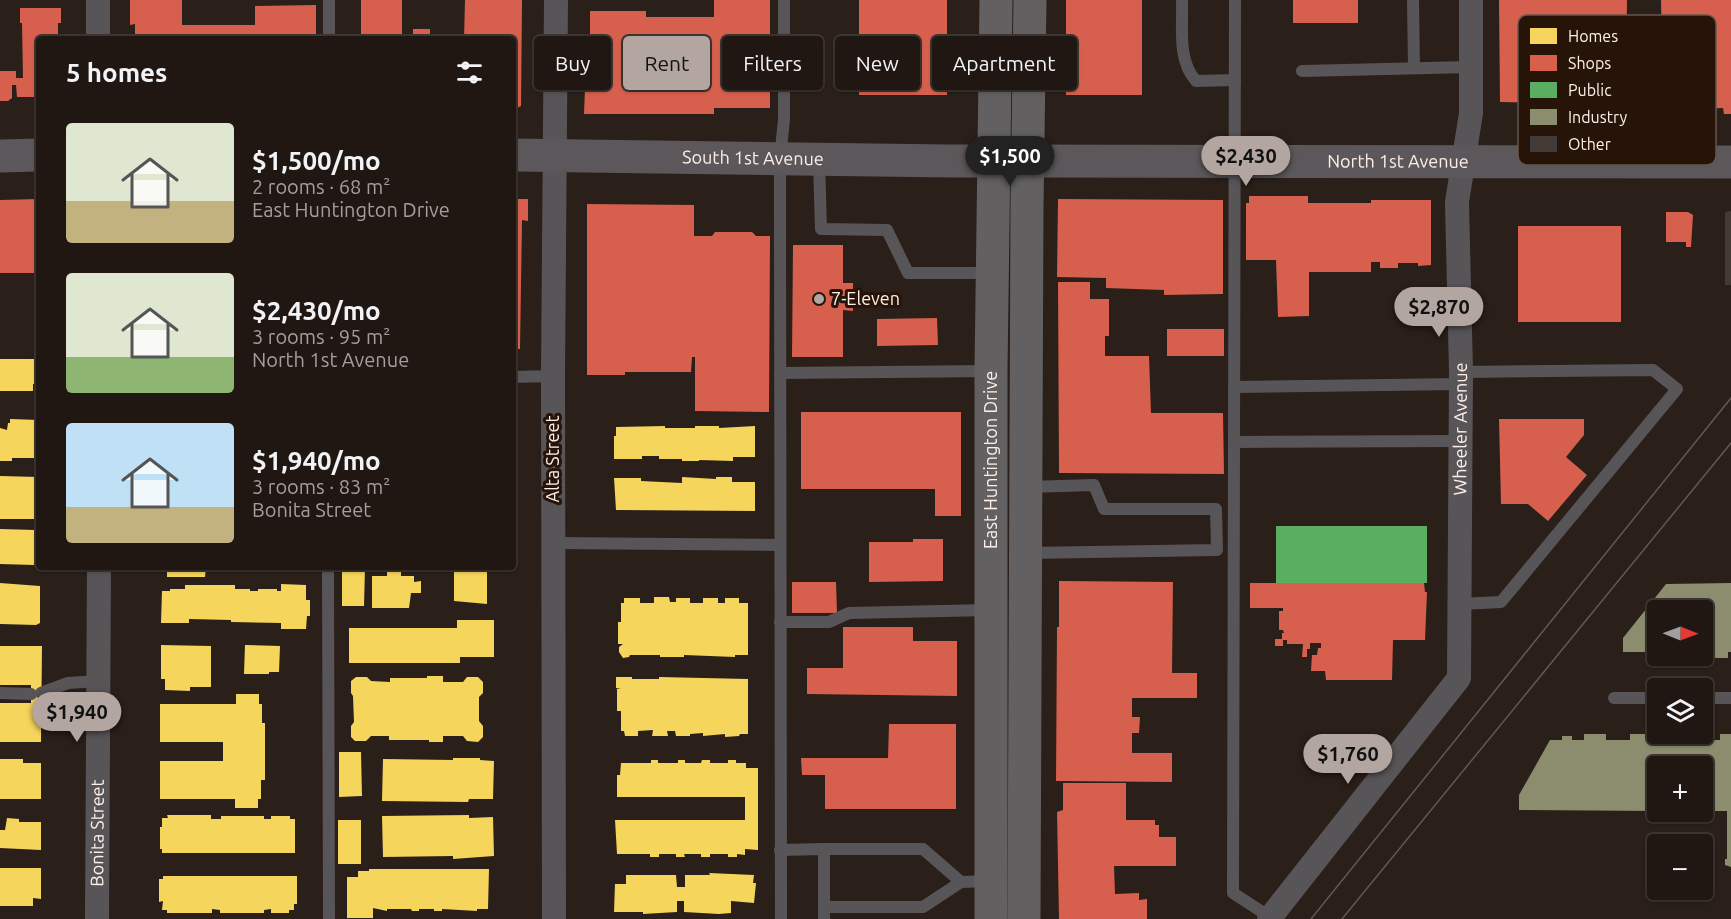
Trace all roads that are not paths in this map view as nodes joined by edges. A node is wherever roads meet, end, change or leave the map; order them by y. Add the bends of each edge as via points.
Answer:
1 (98, 0) edge
2 (329, 0) edge
3 (556, 0) edge
4 (784, 0) edge
5 (996, 0) edge
6 (1030, 0) edge
7 (1182, 0) edge
8 (1235, 0) edge
9 (1413, 0) edge
10 (1471, 0) edge
11 (98, 36) edge
12 (329, 36) edge
13 (1414, 68) junction
14 (1470, 68) junction
15 (1302, 71) dead end
16 (1235, 80) junction
17 (36, 155) edge
18 (516, 155) edge
19 (554, 155) junction
20 (0, 156) edge
21 (780, 159) junction
22 (819, 160) junction
23 (1463, 160) junction
24 (1518, 160) edge
25 (994, 161) junction
26 (1027, 161) junction
27 (1235, 162) junction
28 (1716, 162) edge
29 (1731, 162) edge
30 (992, 273) junction
31 (991, 371) junction
32 (780, 373) junction
33 (553, 376) junction
34 (516, 377) edge
35 (1461, 378) junction
36 (1234, 387) junction
37 (1461, 441) junction
38 (1234, 442) junction
39 (1040, 487) junction
40 (554, 543) junction
41 (780, 545) junction
42 (1039, 553) junction
43 (99, 570) edge
44 (328, 570) edge
45 (1460, 604) junction
46 (991, 610) junction
47 (780, 622) junction
48 (98, 681) junction
49 (0, 693) edge
50 (1614, 698) dead end
51 (1647, 698) edge
52 (1713, 698) edge
53 (1731, 698) edge
54 (824, 849) junction
55 (780, 850) junction
56 (976, 882) junction
57 (824, 913) edge
58 (1270, 918) edge
59 (98, 919) edge
60 (329, 919) edge
61 (554, 919) edge
62 (781, 919) edge
63 (990, 919) edge
64 (1024, 919) edge

1 - 11 street
2 - 12 lane
3 - 19 street, Alta Street
4 - 21 lane
5 - 25 main road, East Huntington Drive
6 - 26 main road, East Huntington Drive
7 - 16 lane via 1183,50 1188,72 1196,81
8 - 16 lane
9 - 13 lane
10 - 14 street, Wheeler Avenue
13 - 14 lane
13 - 15 lane
14 - 23 street, Wheeler Avenue via 1471,113
16 - 27 lane
17 - 20 street
18 - 19 street, South 1st Avenue
19 - 21 street, South 1st Avenue
19 - 33 street, Alta Street
21 - 22 street, South 1st Avenue
21 - 32 lane
22 - 25 street, South 1st Avenue
22 - 30 lane via 821,229 887,230 908,273
23 - 24 street, North 1st Avenue
23 - 27 street, North 1st Avenue
23 - 35 street, Wheeler Avenue via 1457,202
25 - 26 street, North 1st Avenue
25 - 30 main road, East Huntington Drive
26 - 27 street, North 1st Avenue
26 - 39 main road, East Huntington Drive
27 - 36 lane
28 - 29 street, North 1st Avenue
30 - 31 main road, East Huntington Drive
31 - 32 lane
31 - 46 main road, East Huntington Drive
32 - 41 lane
33 - 34 lane
33 - 40 street, Alta Street
35 - 36 lane
35 - 37 street, Wheeler Avenue
35 - 45 lane via 1653,370 1677,389 1501,602
36 - 38 lane
37 - 38 lane
37 - 45 street, Wheeler Avenue
38 - 58 lane via 1233,893
39 - 42 main road, East Huntington Drive
39 - 42 lane via 1094,485 1104,509 1216,509 1217,550
40 - 41 lane
40 - 61 street, Alta Street
41 - 47 lane
42 - 64 main road, East Huntington Drive
43 - 48 street, Bonita Street
44 - 60 lane
45 - 58 street, Wheeler Avenue via 1459,678
46 - 47 lane via 849,613 829,622
46 - 56 main road, East Huntington Drive
47 - 55 lane
48 - 49 lane via 68,683 36,693
48 - 59 street, Bonita Street
50 - 51 lane
52 - 53 lane
54 - 55 lane
54 - 56 lane via 923,849
54 - 57 lane
55 - 62 lane
56 - 57 lane via 923,907
56 - 63 main road, East Huntington Drive

